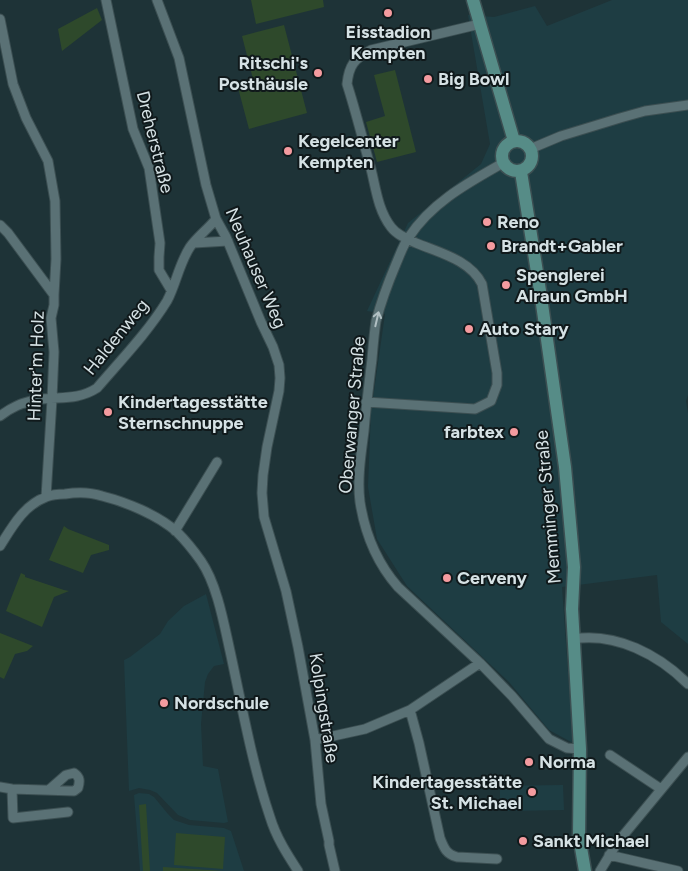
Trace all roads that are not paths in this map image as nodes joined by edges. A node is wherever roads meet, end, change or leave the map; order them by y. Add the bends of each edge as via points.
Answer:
1 (106, 0) edge
2 (156, 0) edge
3 (473, 0) edge
4 (0, 19) edge
5 (480, 24) junction
6 (688, 106) edge
7 (514, 141) junction
8 (530, 148) junction
9 (503, 163) junction
10 (520, 172) junction
11 (216, 219) junction
12 (0, 225) edge
13 (407, 239) junction
14 (228, 241) junction
15 (194, 243) junction
16 (171, 290) junction
17 (54, 295) junction
18 (52, 399) junction
19 (366, 402) junction
20 (0, 416) edge
21 (217, 462) dead end
22 (46, 497) junction
23 (175, 530) junction
24 (0, 546) edge
25 (274, 551) joint
26 (574, 640) junction
27 (480, 663) junction
28 (688, 684) edge
29 (410, 710) junction
30 (315, 740) junction
31 (580, 749) junction
32 (610, 755) dead end
33 (688, 757) edge
34 (0, 787) edge
35 (12, 788) junction
36 (50, 789) dead end
37 (661, 789) junction
38 (68, 812) dead end
39 (609, 855) junction
40 (497, 858) dead end
41 (298, 871) edge
42 (335, 871) edge
43 (585, 871) edge
44 (600, 871) edge
45 (678, 871) edge

1 - 16 street, Dreherstraße via 133,129 149,168 160,243 159,270
2 - 11 street, Neuhauser Weg via 179,58
3 - 5 main road
4 - 17 street via 13,84 48,161 55,201
5 - 7 main road
5 - 13 street via 371,50 355,61 349,71 347,84 381,210 391,227
6 - 8 street via 645,111
7 - 8 main road via 525,143
7 - 9 main road via 504,148
8 - 10 main road via 531,163
9 - 10 main road via 510,170
9 - 13 street, Oberwanger Straße via 441,202 419,222
10 - 26 main road, Memminger Straße via 565,467 574,567
11 - 14 street, Neuhauser Weg
11 - 15 street, Haldenweg
12 - 17 street, Hinter'm Holz
19 -> 13 street, Oberwanger Straße via 376,322
13 - 19 street via 460,262 478,276 482,284 497,385 492,401 475,409
14 - 15 street
14 - 25 street, Neuhauser Weg via 279,365 279,391 267,447 262,493 264,517
15 - 16 street, Haldenweg
16 - 18 street, Haldenweg via 146,330 97,388 78,397
17 - 18 street, Hinter'm Holz via 51,318 54,352
18 - 20 street, Haldenweg via 14,406
18 - 22 street, Hinter'm Holz
19 - 27 street, Oberwanger Straße via 358,486 371,545 398,587
21 - 23 street
22 - 23 street via 75,492 93,493 130,505
22 - 24 street via 19,517
23 - 41 street via 202,563 213,587 270,819
25 - 30 street, Kolpingstraße via 286,590
26 - 28 street via 615,640 650,656
26 - 31 main road, Memminger Straße
27 - 29 street
27 - 31 street, Oberwanger Straße via 549,738 568,748
29 - 30 street via 365,729
29 - 40 street via 445,851 457,857
30 - 42 street, Kolpingstraße via 321,804
31 - 43 main road, Memminger Straße via 579,836
32 - 37 street
33 - 37 street
34 - 35 street
35 - 36 street
35 - 38 street via 13,818
37 - 39 street
39 - 44 street
39 - 45 street

